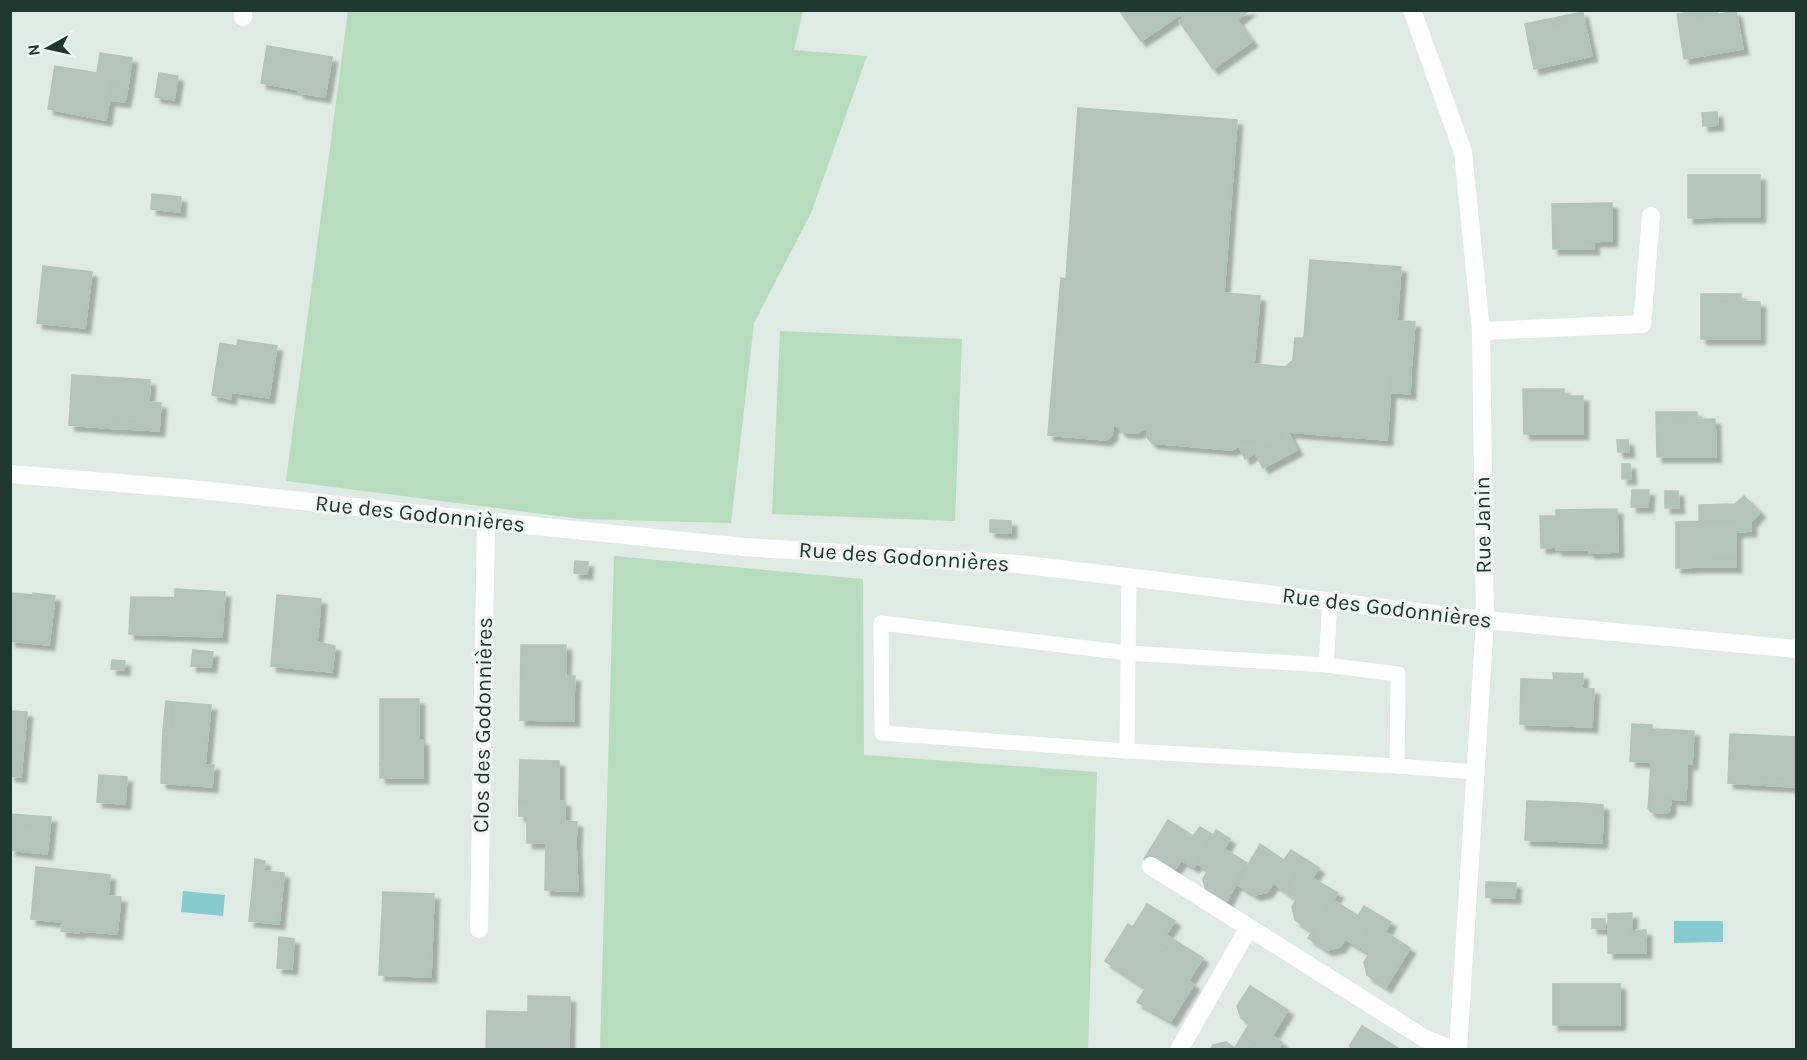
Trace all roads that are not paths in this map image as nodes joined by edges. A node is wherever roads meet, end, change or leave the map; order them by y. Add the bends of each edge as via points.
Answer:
1 (1412, 10) edge
2 (1651, 216) dead end
3 (1481, 331) junction
4 (10, 474) edge
5 (486, 521) junction
6 (1129, 577) junction
7 (1330, 601) junction
8 (1485, 620) junction
9 (1797, 649) edge
10 (1128, 653) junction
11 (1326, 665) junction
12 (1127, 751) junction
13 (1397, 766) junction
14 (1475, 772) junction
15 (1151, 866) dead end
16 (479, 929) dead end
17 (1248, 929) junction
18 (1179, 1050) edge
19 (1453, 1050) edge
20 (1458, 1050) edge

1 - 3 street, Rue Janin via 1463,152
2 - 3 street via 1642,324
3 - 8 street, Rue Janin
4 - 5 street, Rue des Godonnières
5 - 6 street, Rue des Godonnières via 744,547 1018,564
5 - 16 street, Clos des Godonnières
6 - 7 street, Rue des Godonnières
6 - 10 lane
7 - 8 street, Rue des Godonnières
7 - 11 lane
8 - 9 street, Rue des Godonnières
8 - 14 street, Rue Janin
10 - 11 lane
10 - 12 lane
10 - 12 lane via 880,623 882,733
11 - 13 lane via 1398,674
12 - 13 lane
13 - 14 lane
14 - 20 street, Rue Janin
15 - 17 street
17 - 18 street
17 - 19 street via 1424,1038

